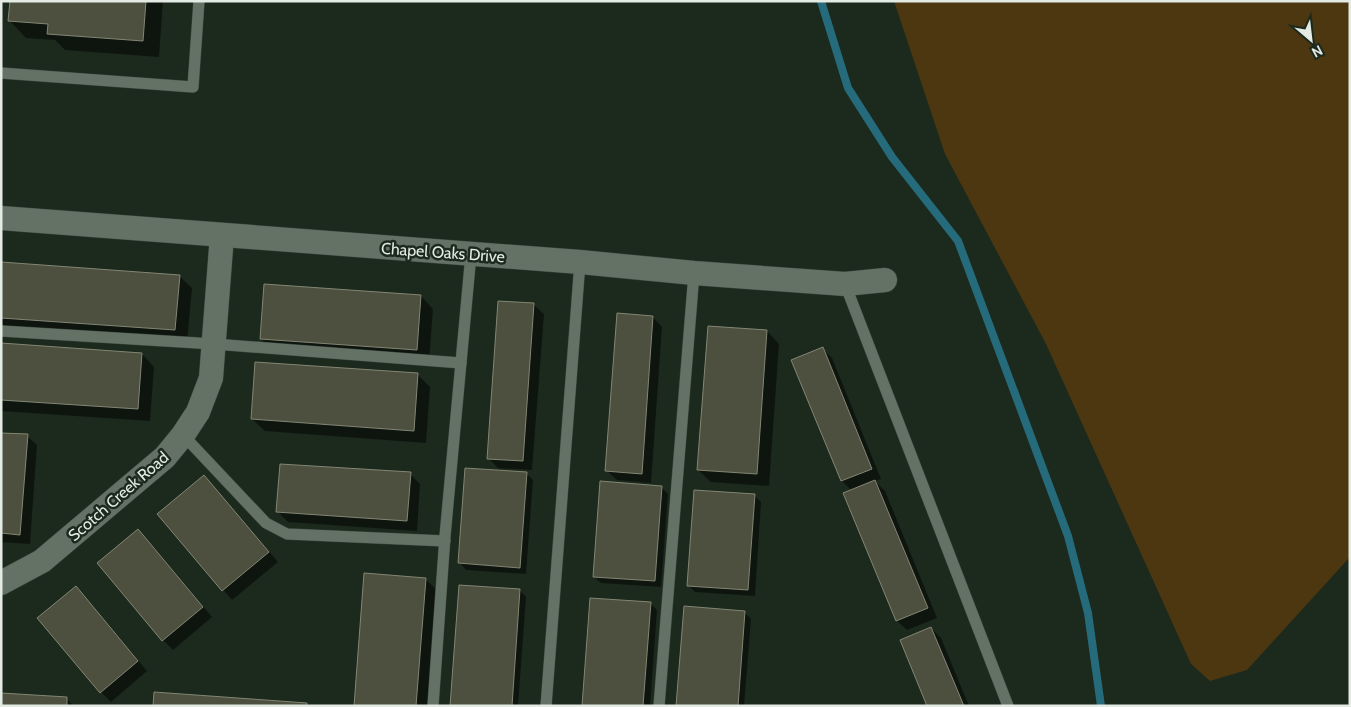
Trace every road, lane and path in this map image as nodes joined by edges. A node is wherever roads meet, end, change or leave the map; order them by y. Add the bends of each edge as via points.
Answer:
1 (199, 1) edge
2 (1, 73) edge
3 (1, 218) edge
4 (222, 235) junction
5 (471, 254) junction
6 (580, 262) junction
7 (694, 273) junction
8 (885, 280) dead end
9 (844, 284) junction
10 (1, 331) edge
11 (214, 344) junction
12 (461, 363) junction
13 (183, 435) junction
14 (445, 541) junction
15 (1, 584) edge
16 (433, 706) edge
17 (546, 706) edge
18 (659, 706) edge
19 (1008, 706) edge

1 - 2 lane via 193,87
3 - 4 street, Chapel Oaks Drive
4 - 5 street, Chapel Oaks Drive
4 - 11 street, Scotch Creek Road
5 - 6 street, Chapel Oaks Drive
5 - 12 lane
6 - 7 street, Chapel Oaks Drive
6 - 17 lane
7 - 9 street, Chapel Oaks Drive
7 - 18 lane
8 - 9 street, Chapel Oaks Drive
9 - 19 lane
10 - 11 lane
11 - 12 lane
11 - 13 street, Scotch Creek Road via 210,378 198,412
12 - 14 lane
13 - 14 lane via 266,524 287,534
13 - 15 street, Scotch Creek Road via 166,457 42,561
14 - 16 lane

